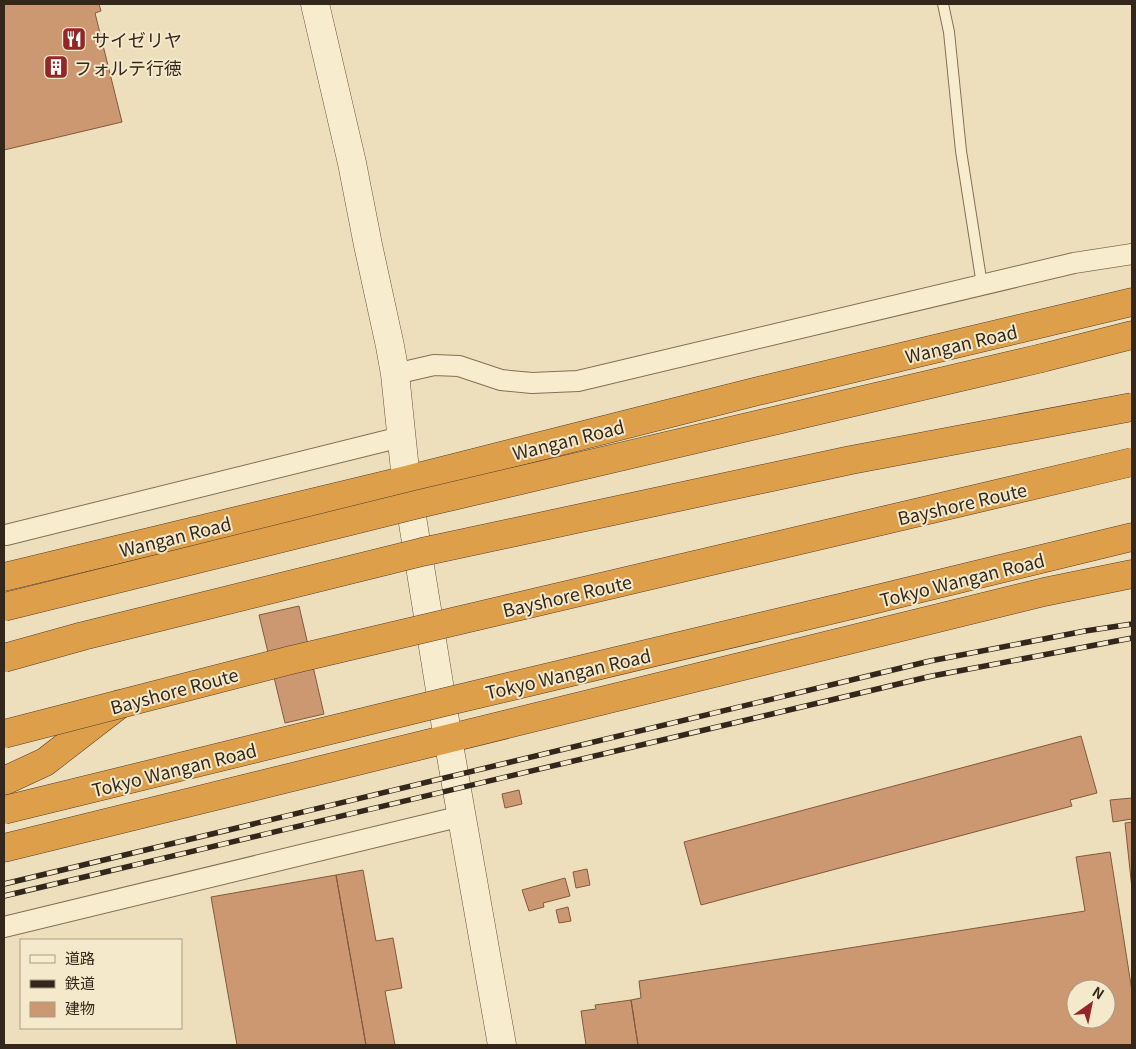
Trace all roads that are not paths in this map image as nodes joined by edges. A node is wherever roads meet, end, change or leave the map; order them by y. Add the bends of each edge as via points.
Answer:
1 (315, 4) edge
2 (943, 4) edge
3 (1132, 254) edge
4 (982, 285) junction
5 (1132, 302) edge
6 (1132, 335) edge
7 (394, 374) junction
8 (1132, 407) edge
9 (401, 437) junction
10 (1132, 462) edge
11 (406, 480) junction
12 (6, 535) dead end
13 (1132, 537) edge
14 (1132, 574) edge
15 (4, 577) edge
16 (4, 608) edge
17 (4, 658) edge
18 (120, 704) junction
19 (4, 734) edge
20 (448, 739) junction
21 (4, 781) edge
22 (4, 810) edge
23 (462, 816) junction
24 (4, 848) edge
25 (4, 927) edge
26 (502, 1045) edge

1 - 7 street via 352,163
2 - 4 lane
3 - 4 street via 1074,263
4 - 7 street via 578,381 532,383 501,380 459,366 434,365
5 - 11 highway, Wangan Road
6 - 16 highway, bridge via 418,504
7 - 9 street
8 - 17 highway, bridge via 851,460 422,552
9 - 11 street
9 - 12 street
10 - 18 highway, Bayshore Route, bridge via 291,660
11 - 15 highway, Wangan Road
11 - 20 street
13 - 22 highway, Tokyo Wangan Road, bridge
14 - 20 highway via 1044,592
18 - 19 highway, Bayshore Route, bridge
18 - 21 highway via 45,762
20 - 23 street
20 - 24 highway
23 - 25 street
23 - 26 street

